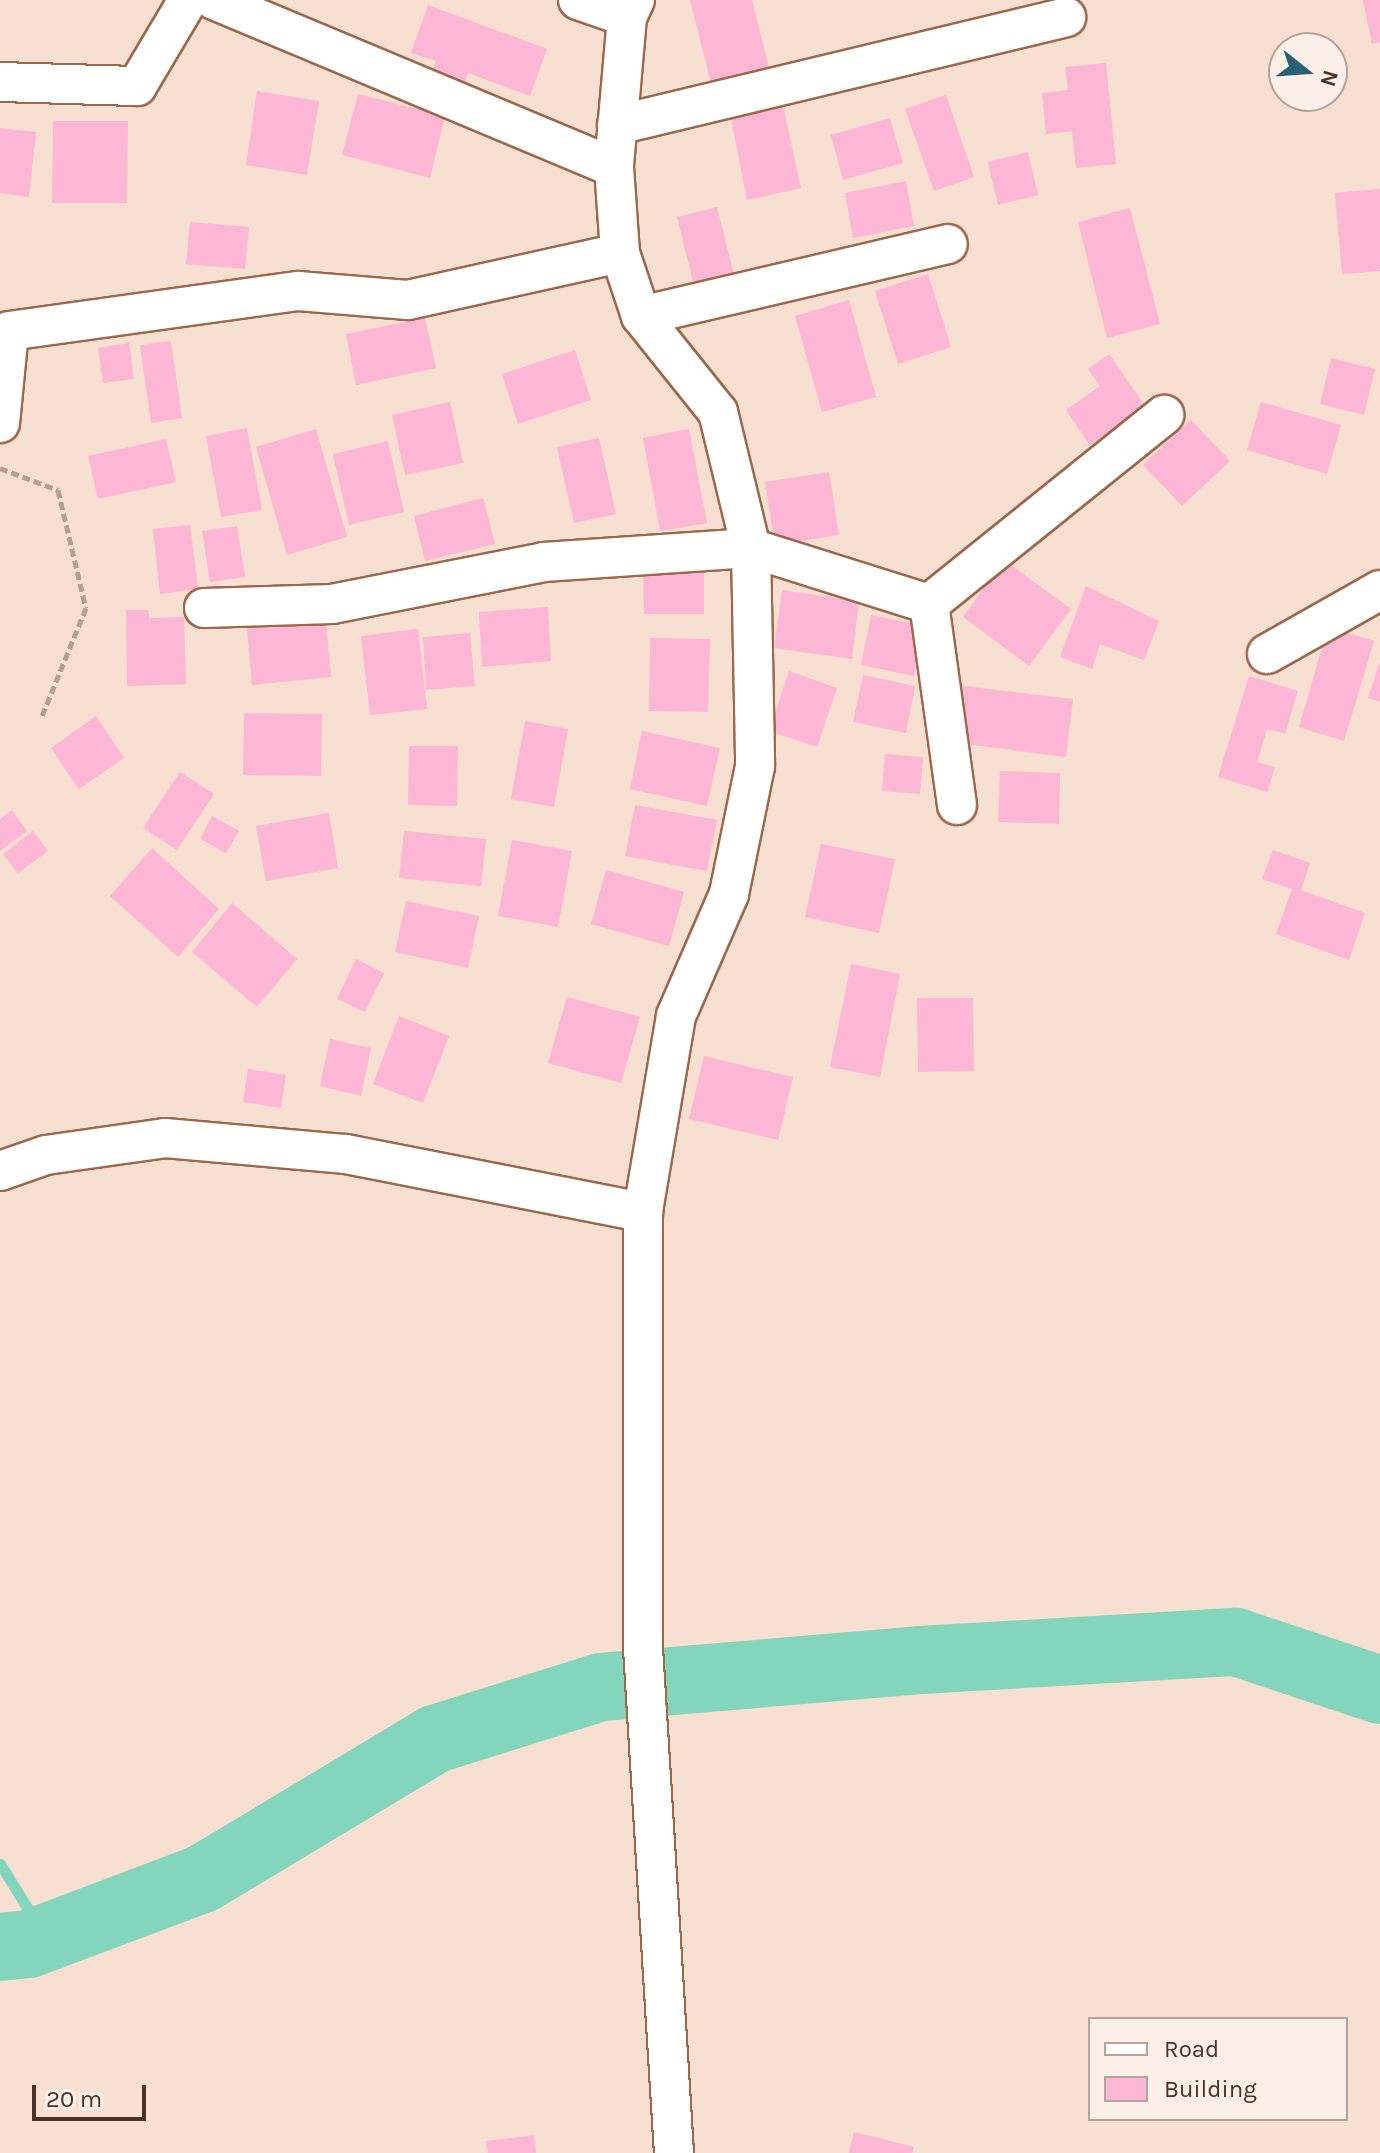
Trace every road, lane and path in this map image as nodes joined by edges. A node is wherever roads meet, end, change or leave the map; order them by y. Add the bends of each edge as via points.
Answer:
1 (188, 0) edge
2 (214, 0) edge
3 (578, 0) edge
4 (631, 8) edge
5 (1066, 17) dead end
6 (0, 82) edge
7 (617, 125) junction
8 (614, 167) junction
9 (948, 244) dead end
10 (620, 253) junction
11 (641, 316) junction
12 (1164, 415) dead end
13 (0, 423) edge
14 (0, 468) edge
15 (751, 548) junction
16 (1380, 590) edge
17 (929, 604) junction
18 (204, 608) dead end
19 (1267, 654) dead end
20 (42, 716) dead end
21 (957, 805) dead end
22 (0, 1171) edge
23 (643, 1212) junction
24 (674, 2153) edge

1 - 6 street via 137,86
2 - 8 street
3 - 4 street
4 - 7 street
5 - 7 street
7 - 8 street
8 - 10 street
9 - 11 street
10 - 11 street
10 - 13 street via 408,300 298,291 9,331
11 - 15 street via 718,412
12 - 17 street
14 - 20 path via 58,490 86,608
15 - 17 street
15 - 18 street via 544,562 332,604
15 - 23 street via 755,766 729,894 676,1016
16 - 19 street
17 - 21 street
22 - 23 street via 46,1155 165,1138 346,1154
23 - 24 street via 643,1648

